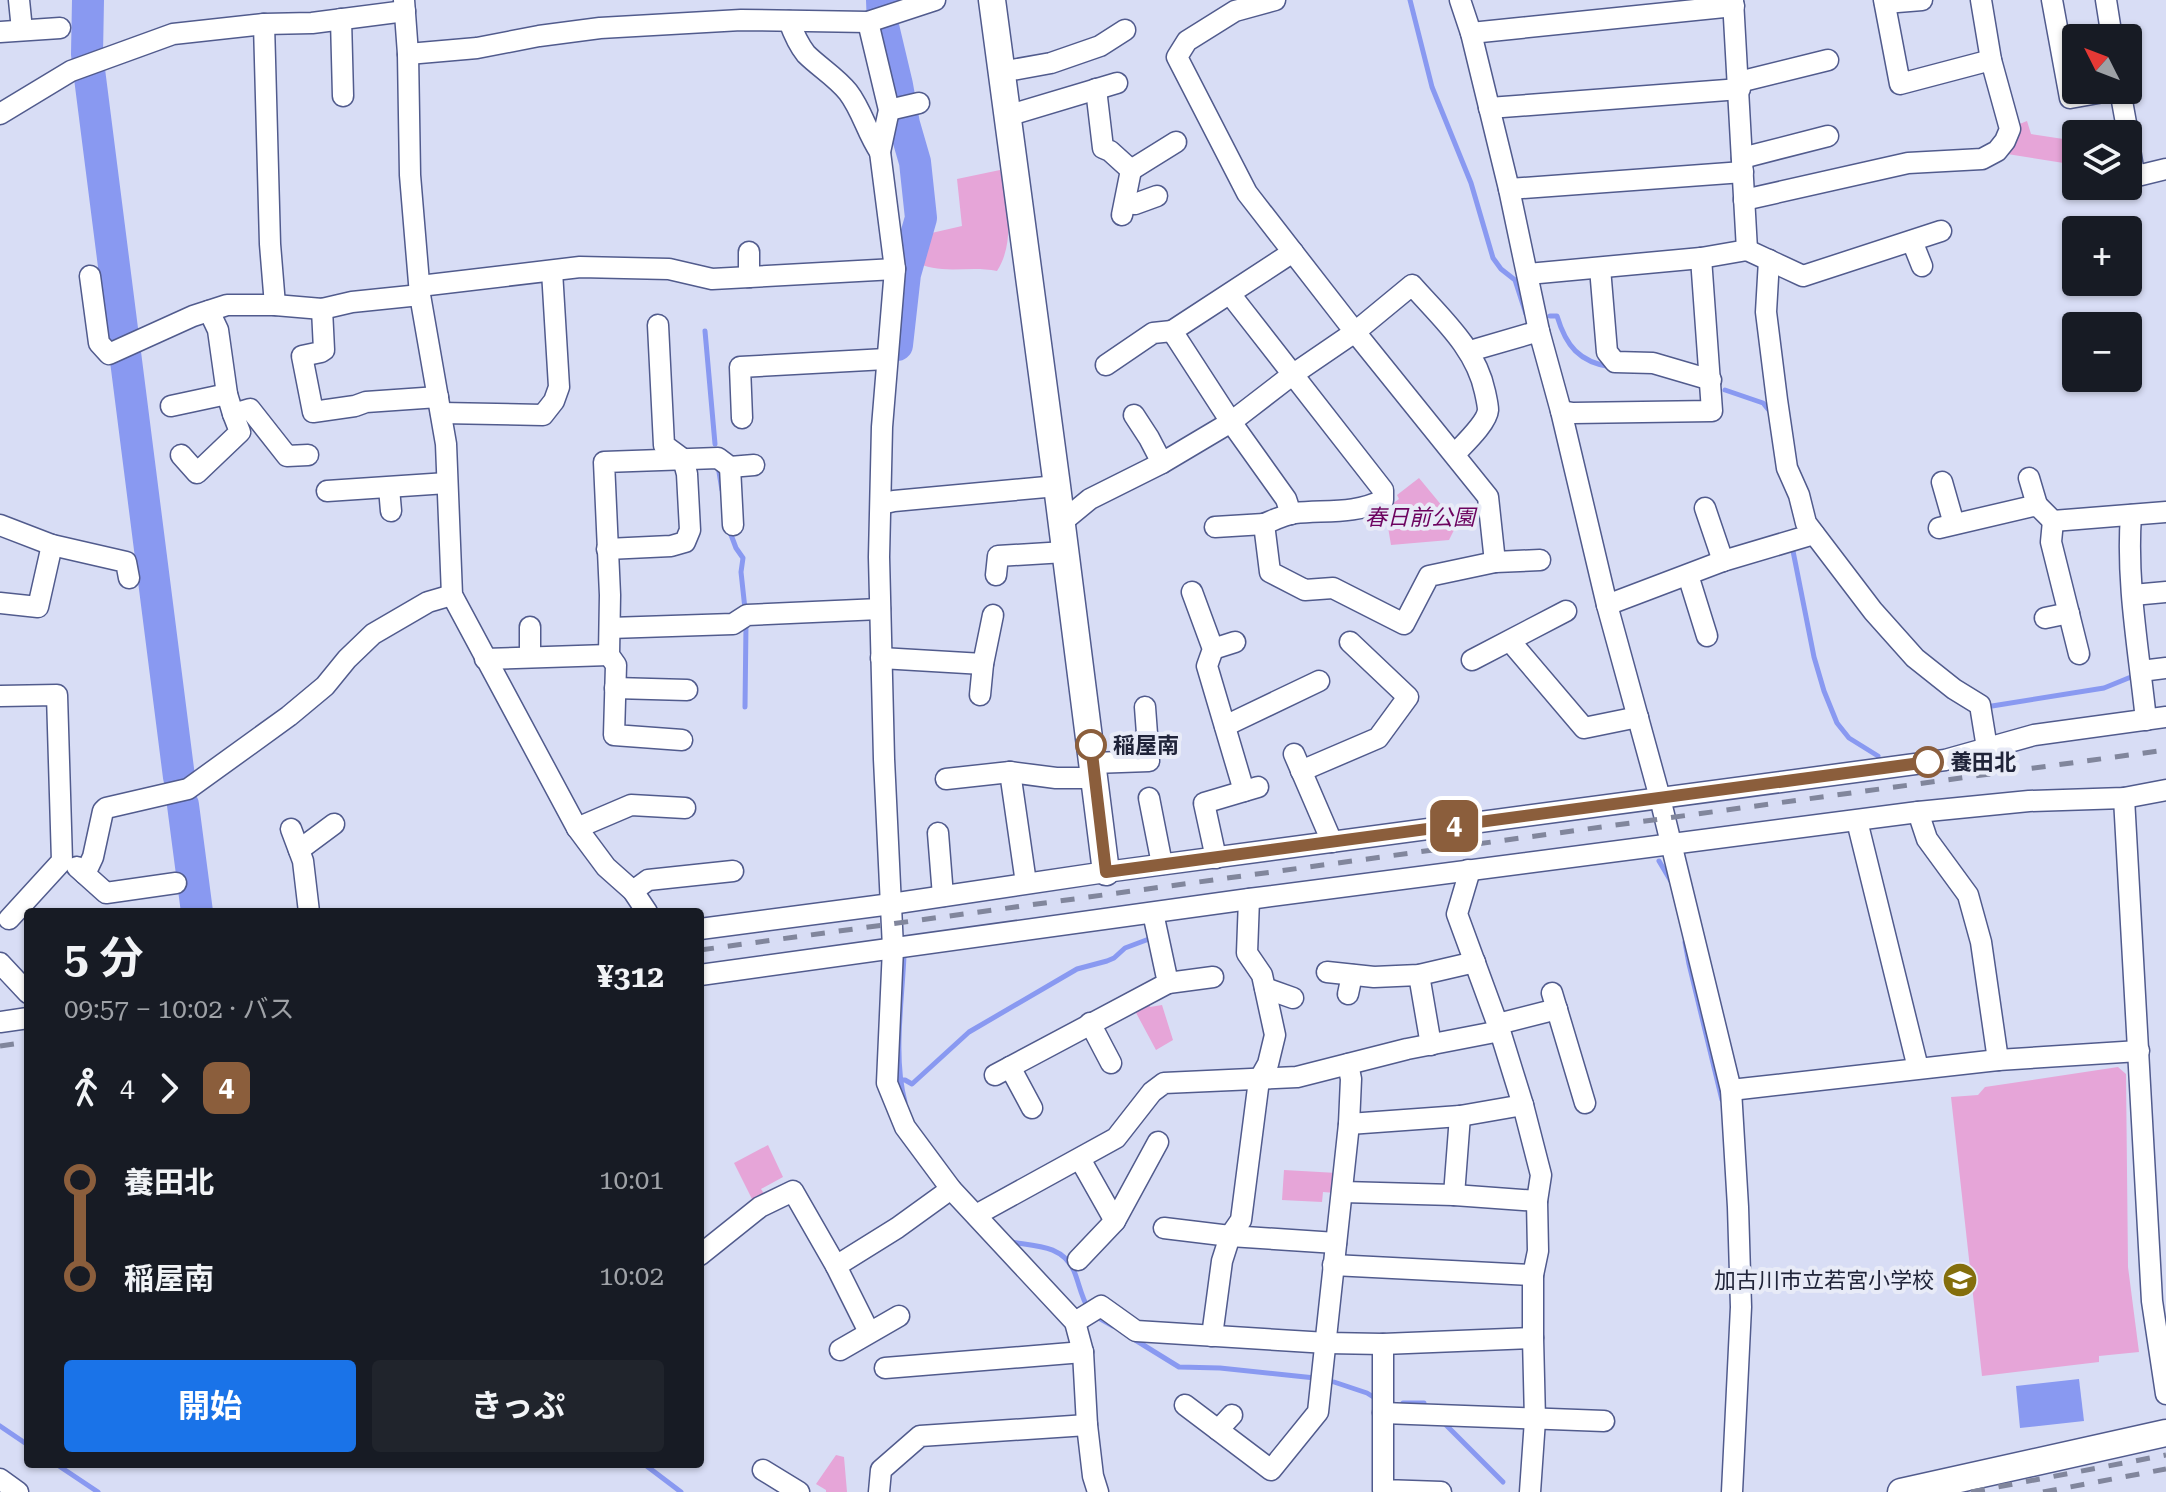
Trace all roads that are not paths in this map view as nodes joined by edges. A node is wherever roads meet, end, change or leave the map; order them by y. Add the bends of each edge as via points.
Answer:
1 (19, 0) edge
2 (935, 0) edge
3 (992, 0) edge
4 (1275, 0) edge
5 (1460, 0) edge
6 (1922, 0) edge
7 (1981, 0) edge
8 (2052, 0) edge
9 (2106, 0) edge
10 (1884, 1) edge
11 (1734, 3) edge
12 (405, 6) edge
13 (738, 10) edge
14 (341, 19) junction
15 (789, 21) junction
16 (868, 22) junction
17 (264, 24) junction
18 (2110, 24) edge
19 (60, 28) dead end
20 (22, 30) junction
21 (1114, 31) dead end
22 (0, 32) edge
23 (1471, 33) junction
24 (408, 54) junction
25 (2062, 54) edge
26 (1828, 60) dead end
27 (1991, 60) junction
28 (1001, 72) junction
29 (1117, 83) dead end
30 (1739, 86) junction
31 (1096, 89) junction
32 (343, 96) dead end
33 (919, 103) dead end
34 (1489, 108) junction
35 (889, 110) junction
36 (0, 114) edge
37 (1007, 116) junction
38 (1828, 136) dead end
39 (1176, 142) dead end
40 (880, 152) junction
41 (1743, 165) junction
42 (1131, 170) junction
43 (2165, 173) edge
44 (2142, 175) edge
45 (1509, 189) junction
46 (1157, 196) dead end
47 (1744, 200) junction
48 (1941, 231) dead end
49 (1912, 241) junction
50 (1747, 250) junction
51 (749, 252) dead end
52 (1293, 252) junction
53 (1701, 258) junction
54 (1769, 260) junction
55 (1922, 266) dead end
56 (1600, 268) junction
57 (895, 269) junction
58 (552, 271) junction
59 (1528, 274) junction
60 (90, 276) dead end
61 (749, 277) junction
62 (420, 291) junction
63 (1230, 294) junction
64 (275, 305) junction
65 (322, 309) junction
66 (209, 311) junction
67 (665, 328) dead end
68 (1172, 331) junction
69 (1539, 331) junction
70 (1355, 332) junction
71 (792, 343) dead end
72 (1470, 351) junction
73 (886, 359) junction
74 (792, 364) junction
75 (1106, 365) dead end
76 (1292, 375) junction
77 (1711, 380) junction
78 (661, 383) junction
79 (640, 384) dead end
80 (227, 394) junction
81 (440, 405) junction
82 (171, 406) dead end
83 (1561, 411) junction
84 (233, 414) junction
85 (1134, 415) dead end
86 (742, 418) dead end
87 (1231, 422) junction
88 (181, 455) dead end
89 (308, 455) dead end
90 (1454, 455) junction
91 (683, 459) junction
92 (1162, 463) junction
93 (754, 465) dead end
94 (730, 467) junction
95 (2029, 478) dead end
96 (1942, 482) dead end
97 (447, 483) junction
98 (1057, 486) junction
99 (389, 488) junction
100 (327, 491) dead end
101 (881, 504) junction
102 (2037, 505) junction
103 (1705, 508) dead end
104 (391, 511) dead end
105 (2166, 512) edge
106 (1291, 514) junction
107 (2131, 515) junction
108 (2053, 521) junction
109 (1062, 522) junction
110 (1264, 524) junction
111 (0, 525) edge
112 (733, 525) dead end
113 (1215, 527) dead end
114 (1814, 534) junction
115 (52, 545) junction
116 (607, 549) junction
117 (1065, 552) junction
118 (1540, 560) dead end
119 (1723, 561) junction
120 (1495, 562) junction
121 (996, 575) dead end
122 (1688, 575) junction
123 (129, 578) dead end
124 (1192, 592) dead end
125 (2166, 592) edge
126 (452, 595) junction
127 (2133, 595) junction
128 (0, 603) edge
129 (1607, 605) junction
130 (880, 609) junction
131 (1566, 611) dead end
132 (2069, 613) junction
133 (993, 615) dead end
134 (2045, 618) dead end
135 (530, 627) dead end
136 (610, 628) junction
137 (1707, 636) dead end
138 (1510, 641) junction
139 (1235, 642) dead end
140 (1350, 642) dead end
141 (1213, 649) junction
142 (2079, 654) dead end
143 (609, 655) junction
144 (530, 657) junction
145 (881, 658) junction
146 (485, 659) junction
147 (1472, 660) dead end
148 (983, 664) junction
149 (2166, 668) edge
150 (2141, 671) junction
151 (1319, 681) dead end
152 (615, 688) junction
153 (687, 690) dead end
154 (980, 695) dead end
155 (0, 696) edge
156 (1145, 707) dead end
157 (1638, 717) junction
158 (2156, 718) edge
159 (1225, 726) junction
160 (682, 740) dead end
161 (1987, 748) junction
162 (1094, 770) junction
163 (1010, 772) junction
164 (946, 779) dead end
165 (2166, 790) edge
166 (1149, 798) dead end
167 (1660, 798) junction
168 (2124, 798) junction
169 (685, 808) dead end
170 (1918, 812) junction
171 (1857, 821) junction
172 (334, 824) dead end
173 (577, 828) junction
174 (291, 829) dead end
175 (938, 833) dead end
176 (1332, 842) junction
177 (1671, 844) junction
178 (299, 850) junction
179 (1216, 858) junction
180 (62, 861) junction
181 (1162, 864) junction
182 (1468, 870) junction
183 (733, 871) dead end
184 (1106, 872) junction
185 (85, 874) junction
186 (176, 883) dead end
187 (1026, 883) junction
188 (633, 891) junction
189 (943, 896) junction
190 (1249, 899) junction
191 (891, 904) junction
192 (309, 908) edge
193 (644, 908) edge
194 (1153, 913) junction
195 (3, 920) edge
196 (704, 928) edge
197 (893, 948) junction
198 (1475, 962) junction
199 (0, 963) edge
200 (1327, 972) dead end
201 (704, 974) edge
202 (1419, 975) junction
203 (1213, 977) dead end
204 (1168, 983) junction
205 (1265, 988) junction
206 (24, 989) edge
207 (1293, 998) dead end
208 (24, 1019) edge
209 (0, 1022) edge
210 (1090, 1023) junction
211 (1499, 1028) junction
212 (1431, 1045) junction
213 (2139, 1051) junction
214 (1998, 1060) junction
215 (1111, 1063) dead end
216 (1348, 1064) junction
217 (1918, 1068) junction
218 (1259, 1080) junction
219 (1731, 1090) junction
220 (1585, 1103) dead end
221 (1523, 1105) junction
222 (1032, 1108) dead end
223 (1460, 1116) junction
224 (1349, 1124) junction
225 (1158, 1142) dead end
226 (1080, 1159) junction
227 (951, 1189) junction
228 (1343, 1192) junction
229 (1454, 1195) junction
230 (1537, 1201) junction
231 (982, 1212) junction
232 (1115, 1221) junction
233 (1164, 1228) dead end
234 (1230, 1236) junction
235 (1336, 1243) junction
236 (704, 1252) edge
237 (1078, 1260) dead end
238 (1333, 1265) junction
239 (836, 1266) junction
240 (1533, 1275) junction
241 (899, 1316) dead end
242 (1075, 1322) junction
243 (869, 1332) junction
244 (1212, 1336) junction
245 (1533, 1338) junction
246 (1327, 1343) junction
247 (1383, 1344) junction
248 (840, 1350) dead end
249 (1083, 1352) junction
250 (885, 1368) dead end
251 (2166, 1394) edge
252 (1185, 1405) dead end
253 (1383, 1413) junction
254 (1535, 1420) junction
255 (1604, 1421) dead end
256 (1087, 1425) junction
257 (2166, 1433) edge
258 (763, 1470) dead end
259 (0, 1479) edge
260 (18, 1492) edge
261 (799, 1492) edge
262 (879, 1492) edge
263 (1098, 1492) edge
264 (1441, 1492) edge
265 (1530, 1492) edge
266 (1732, 1492) edge
267 (1901, 1492) edge

1 - 20 street
2 - 16 street
3 - 28 street
4 - 52 street via 1235,11 1187,41 1177,57 1247,193
5 - 23 street
6 - 10 street
7 - 27 street
8 - 25 street
9 - 18 street
10 - 27 street via 1900,84
11 - 23 street
11 - 30 street
12 - 14 street
12 - 24 street
13 - 15 street
13 - 24 street
14 - 17 street
14 - 32 street
15 - 16 street
15 - 40 street via 806,54 847,91
16 - 35 street
17 - 36 street via 173,34 71,71
17 - 64 street
19 - 20 street
20 - 22 street
21 - 28 street via 1100,46
23 - 34 street
24 - 62 street via 410,175
26 - 30 street
27 - 47 street via 2010,129 1997,151 1982,159 1908,163
28 - 37 street
29 - 31 street
30 - 34 street
30 - 41 street
31 - 37 street
31 - 42 street via 1103,148
33 - 35 street
34 - 45 street
35 - 40 street
37 - 98 street
38 - 41 street
39 - 42 street
40 - 57 street
41 - 45 street
41 - 47 street
42 - 46 street via 1124,209
43 - 44 street
45 - 59 street
47 - 50 street
48 - 49 street
49 - 54 street via 1803,276
49 - 55 street
50 - 53 street
50 - 54 street
51 - 61 street
52 - 63 street
52 - 70 street
53 - 56 street
53 - 77 street
54 - 114 street via 1766,312 1787,468
56 - 59 street
56 - 77 street via 1607,352 1615,362 1653,363
57 - 61 street
57 - 73 street
58 - 61 street via 669,269 712,279
58 - 62 street
58 - 81 street via 559,387 543,415
59 - 69 street
60 - 66 street via 99,343 109,354
62 - 65 street
62 - 81 street
63 - 68 street
63 - 76 street
64 - 65 street
64 - 66 street via 227,305
65 - 81 street via 324,350 302,356 313,412 366,402
66 - 80 street via 218,330
67 - 78 street
68 - 75 street via 1153,333
68 - 87 street
69 - 72 street
69 - 83 street
70 - 72 street via 1412,285
70 - 76 street
70 - 90 street
71 - 74 street
72 - 90 street via 1488,411
73 - 74 street
73 - 101 street
74 - 86 street via 740,367
76 - 87 street
76 - 106 street via 1383,490 1383,500 1353,510
77 - 83 street via 1712,411
78 - 79 street
78 - 91 street via 664,445
80 - 82 street
80 - 84 street
81 - 97 street
83 - 129 street
84 - 88 street via 240,432 197,473
84 - 89 street via 250,409 287,456
85 - 92 street
87 - 92 street
87 - 106 street via 1286,499
90 - 120 street via 1488,497
91 - 94 street via 718,458
91 - 116 street via 690,530 685,542
91 - 116 street via 604,462
92 - 109 street via 1090,499
93 - 94 street
94 - 112 street
95 - 102 street
96 - 102 street via 1946,526
97 - 99 street
97 - 126 street
98 - 101 street
98 - 109 street
99 - 100 street
99 - 104 street
101 - 130 street
102 - 108 street
103 - 119 street
105 - 107 street
106 - 110 street
107 - 108 street
107 - 127 street
108 - 132 street via 2051,542
109 - 117 street
110 - 113 street
110 - 120 street via 1270,572 1305,590 1333,588 1404,624 1429,576
111 - 115 street
114 - 119 street
114 - 161 street via 1915,658 1980,705
115 - 123 street via 126,562
115 - 128 street via 38,607
116 - 136 street
117 - 121 street via 998,556
117 - 162 street
118 - 120 street
119 - 122 street
122 - 129 street
122 - 137 street
124 - 141 street
125 - 127 street
126 - 146 street
126 - 185 street via 428,602 373,634 325,686 188,789 106,808
127 - 150 street
129 - 157 street
130 - 136 street via 747,615 733,624
130 - 145 street
131 - 138 street
132 - 134 street
132 - 142 street
133 - 148 street
135 - 144 street
136 - 143 street
138 - 147 street
138 - 157 street via 1584,728
139 - 141 street
140 - 176 street via 1408,697 1378,738 1298,762
141 - 159 street via 1207,666
143 - 144 street via 574,663
143 - 152 street via 616,665
144 - 146 street
145 - 148 street
145 - 191 street
146 - 173 street
148 - 154 street
149 - 150 street
150 - 158 street
151 - 159 street via 1282,689
152 - 153 street
152 - 160 street via 614,735 660,729
155 - 180 street via 57,695
156 - 162 street via 1149,761
157 - 167 street
158 - 161 street via 2034,735
159 - 179 street via 1251,789 1202,793
161 - 167 street via 1945,760
162 - 163 street via 1056,778
162 - 184 street
163 - 164 street
163 - 187 street
165 - 168 street
166 - 181 street
167 - 176 street
167 - 177 street
168 - 170 street
168 - 213 street
169 - 173 street via 658,814 631,805
170 - 171 street
170 - 214 street via 1927,839 1968,895 1981,942
171 - 177 street
171 - 217 street
172 - 178 street
173 - 188 street via 606,867
174 - 178 street
175 - 189 street
176 - 179 street
177 - 182 street
177 - 219 street
178 - 192 street
179 - 181 street
180 - 185 street
180 - 195 street
181 - 184 street
182 - 190 street
182 - 198 street via 1457,914
183 - 188 street via 706,883 648,880
184 - 187 street
185 - 186 street via 106,893 137,896
187 - 189 street
188 - 193 street
189 - 191 street
190 - 194 street
190 - 205 street via 1247,953
191 - 196 street
191 - 197 street
194 - 197 street
194 - 204 street
197 - 201 street
197 - 227 street via 887,1083 905,1127
198 - 202 street
198 - 211 street
199 - 206 street
200 - 202 street via 1350,984
202 - 212 street
203 - 204 street
204 - 210 street
205 - 207 street
205 - 218 street via 1275,1035
208 - 209 street
210 - 215 street
210 - 222 street via 1002,1071
211 - 212 street
211 - 220 street via 1555,1001 1564,1063
211 - 221 street
212 - 216 street
213 - 214 street
213 - 251 street via 2152,1301
214 - 217 street
216 - 218 street
216 - 224 street
217 - 219 street
218 - 226 street via 1164,1083 1116,1138
218 - 234 street via 1241,1220
219 - 266 street via 1741,1307
221 - 223 street
221 - 230 street via 1541,1175
223 - 224 street
223 - 229 street
224 - 228 street
225 - 232 street
226 - 231 street
226 - 232 street
227 - 231 street
227 - 239 street
228 - 229 street
228 - 235 street
229 - 230 street
230 - 240 street
231 - 242 street
232 - 237 street
233 - 234 street
234 - 235 street
234 - 244 street
235 - 238 street
236 - 239 street via 760,1207 793,1191
238 - 240 street
238 - 246 street
239 - 243 street
240 - 245 street
241 - 243 street
242 - 244 street via 1101,1306 1136,1331
242 - 249 street
243 - 248 street
244 - 246 street
245 - 247 street
245 - 254 street
246 - 247 street
246 - 252 street via 1318,1412 1271,1470 1225,1423
247 - 253 street
249 - 250 street
249 - 256 street
253 - 254 street
253 - 264 street via 1383,1490
254 - 255 street
254 - 265 street
256 - 262 street via 920,1436 881,1470
256 - 263 street
257 - 267 street
258 - 261 street
259 - 260 street

